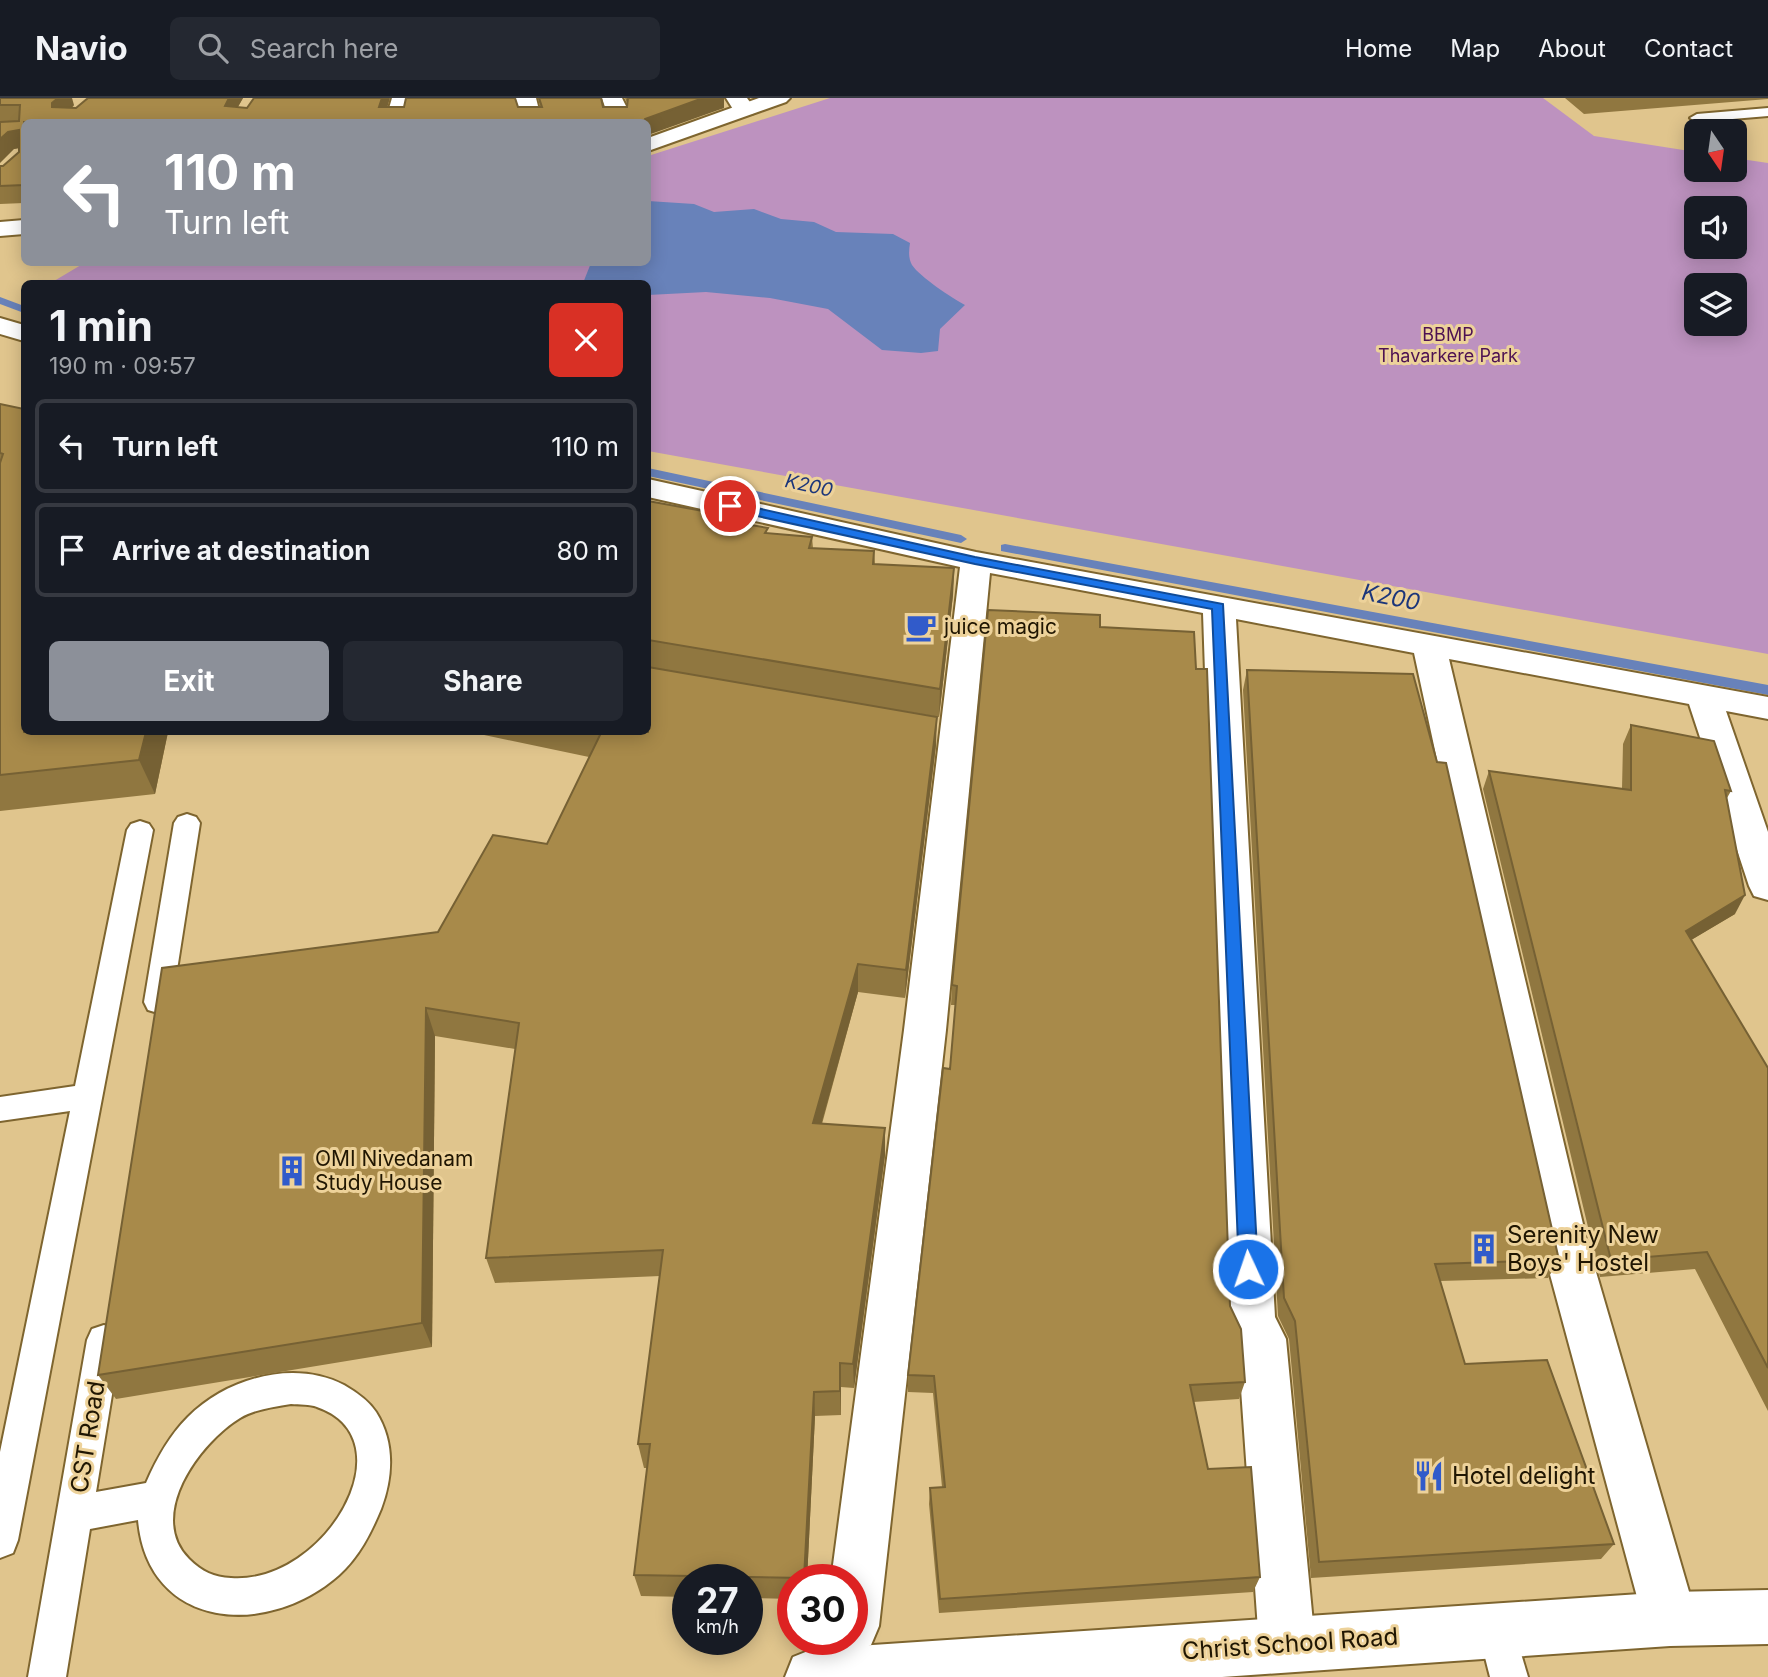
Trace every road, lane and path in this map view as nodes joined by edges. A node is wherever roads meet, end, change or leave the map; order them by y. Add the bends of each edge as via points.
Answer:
1 (402, 98) edge
2 (525, 98) edge
3 (612, 98) edge
4 (779, 98) edge
5 (740, 104) edge
6 (1768, 112) edge
7 (1697, 118) dead end
8 (397, 119) edge
9 (531, 119) edge
10 (617, 119) edge
11 (651, 144) edge
12 (21, 227) edge
13 (0, 229) edge
14 (0, 326) edge
15 (21, 331) edge
16 (651, 489) edge
17 (975, 561) junction
18 (1219, 607) junction
19 (1429, 645) junction
20 (1703, 696) junction
21 (1768, 708) edge
22 (187, 823) dead end
23 (140, 830) dead end
24 (1768, 886) edge
25 (154, 1026) edge
26 (88, 1096) junction
27 (0, 1109) edge
28 (108, 1311) edge
29 (157, 1499) junction
30 (75, 1514) junction
31 (0, 1540) edge
32 (853, 1564) edge
33 (1768, 1617) edge
34 (1670, 1619) junction
35 (1503, 1653) edge
36 (868, 1654) edge
37 (1288, 1661) edge
38 (47, 1677) edge

1 - 8 street
2 - 9 street
3 - 10 street
4 - 5 street
5 - 11 street
6 - 7 lane
12 - 13 street
14 - 15 street
16 - 17 street
17 - 18 street
17 - 32 street via 943,732 925,1030
18 - 19 street
18 - 37 street via 1251,1324 1262,1339
19 - 20 street
19 - 34 street via 1564,1241
20 - 21 street
20 - 24 street
22 - 25 lane
23 - 26 lane
26 - 27 lane
26 - 31 lane
28 - 30 lane, CST Road
29 - 29 lane via 170,1464 192,1434 222,1410 256,1394 291,1388 322,1392 349,1407 367,1429 375,1459 372,1493 356,1527 330,1559 297,1582 259,1596 222,1597 189,1585 167,1563 155,1533
29 - 30 lane
30 - 38 lane, CST Road
33 - 34 street, Christ School Road
34 - 35 street, Christ School Road
35 - 37 street, Christ School Road
36 - 37 street, Christ School Road

